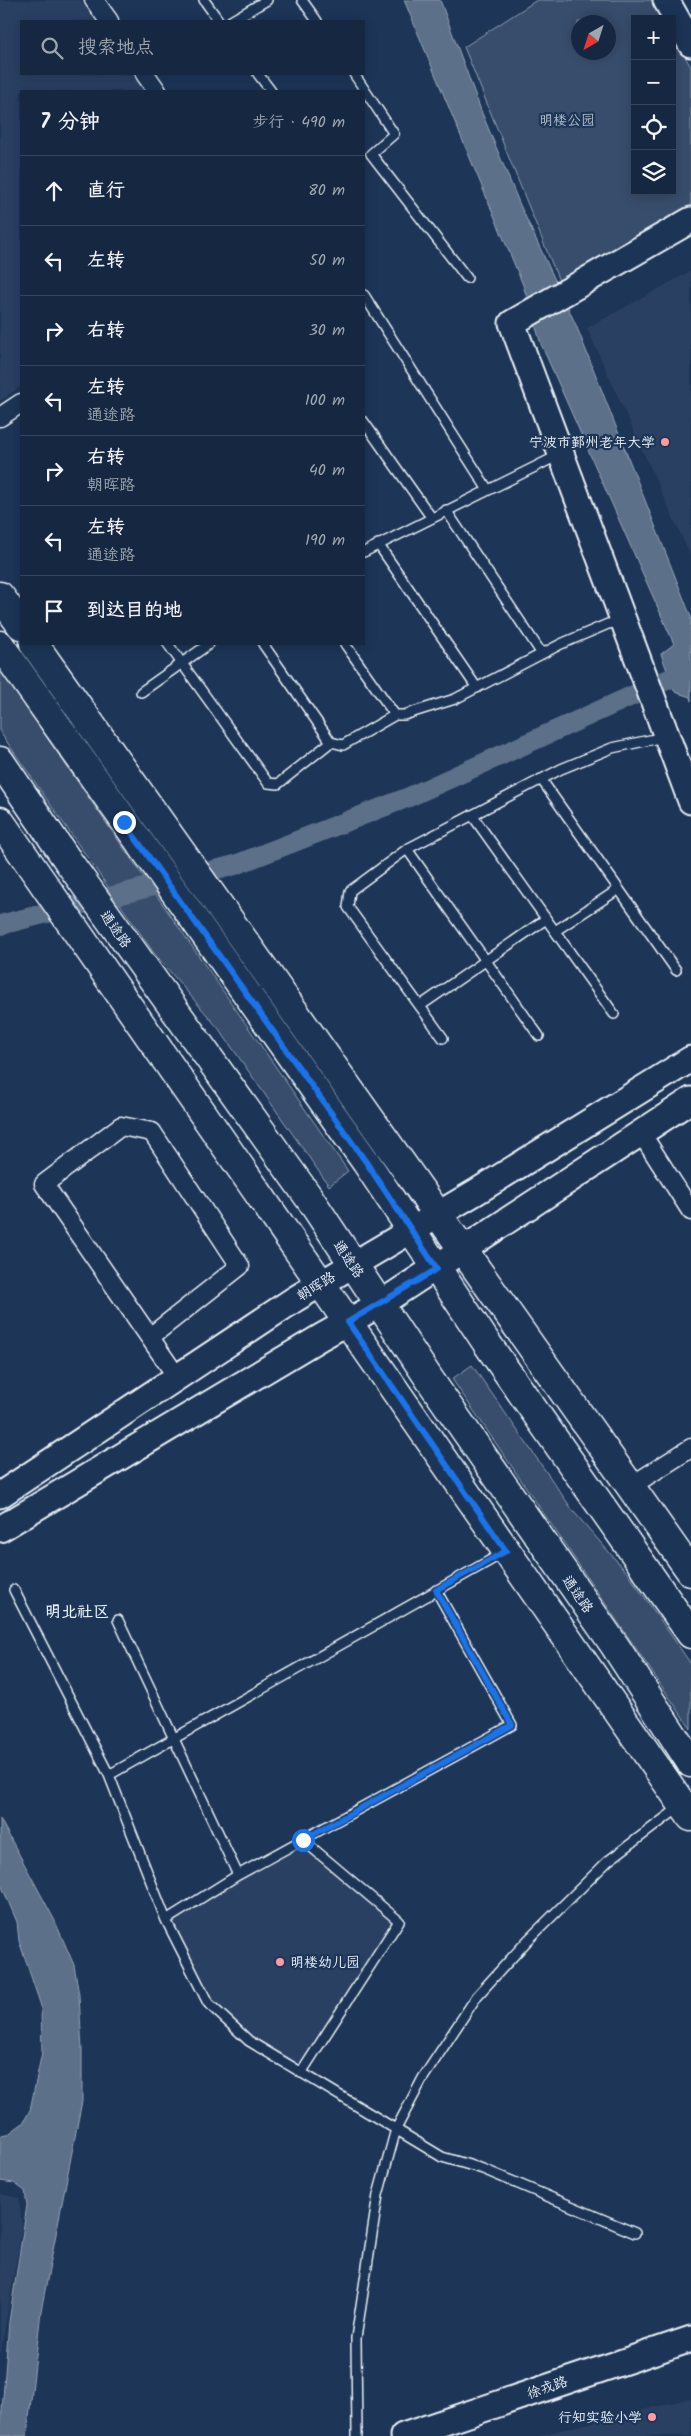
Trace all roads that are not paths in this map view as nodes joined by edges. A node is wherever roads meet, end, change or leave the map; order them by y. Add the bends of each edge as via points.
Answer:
1 (94, 0) edge
2 (204, 0) edge
3 (267, 0) edge
4 (302, 0) edge
5 (666, 0) edge
6 (108, 20) edge
7 (218, 20) edge
8 (233, 20) edge
9 (316, 20) edge
10 (691, 44) edge
11 (147, 75) edge
12 (259, 75) edge
13 (355, 75) edge
14 (156, 90) edge
15 (271, 90) edge
16 (365, 90) edge
17 (365, 90) edge
18 (368, 156) edge
19 (691, 220) edge
20 (467, 278) dead end
21 (365, 297) edge
22 (20, 404) edge
23 (0, 417) edge
24 (365, 423) edge
25 (562, 454) junction
26 (488, 490) junction
27 (446, 510) junction
28 (431, 518) junction
29 (378, 544) junction
30 (365, 548) edge
31 (0, 596) edge
32 (624, 622) junction
33 (20, 625) edge
34 (0, 645) edge
35 (35, 645) edge
36 (169, 645) edge
37 (208, 645) edge
38 (264, 645) edge
39 (346, 645) edge
40 (542, 654) junction
41 (182, 662) junction
42 (477, 688) junction
43 (141, 692) dead end
44 (395, 715) junction
45 (665, 732) junction
46 (332, 742) junction
47 (0, 761) edge
48 (541, 779) junction
49 (691, 801) edge
50 (472, 815) junction
51 (0, 821) edge
52 (407, 849) junction
53 (619, 889) junction
54 (546, 919) junction
55 (555, 932) junction
56 (486, 960) junction
57 (676, 970) dead end
58 (420, 1006) junction
59 (614, 1014) dead end
60 (539, 1036) dead end
61 (443, 1038) dead end
62 (691, 1059) edge
63 (691, 1100) edge
64 (641, 1133) junction
65 (691, 1211) edge
66 (438, 1213) junction
67 (411, 1229) junction
68 (464, 1251) junction
69 (352, 1264) junction
70 (437, 1269) junction
71 (321, 1283) junction
72 (380, 1304) junction
73 (348, 1322) junction
74 (150, 1337) junction
75 (177, 1377) junction
76 (691, 1448) edge
77 (631, 1486) junction
78 (0, 1495) edge
79 (0, 1529) edge
80 (506, 1551) junction
81 (691, 1572) edge
82 (14, 1590) dead end
83 (436, 1590) junction
84 (118, 1620) dead end
85 (691, 1634) edge
86 (174, 1738) junction
87 (691, 1763) edge
88 (109, 1775) junction
89 (687, 1811) edge
90 (303, 1840) junction
91 (238, 1875) junction
92 (166, 1920) junction
93 (301, 2073) junction
94 (396, 2129) junction
95 (635, 2233) dead end
96 (691, 2339) edge
97 (358, 2436) edge
98 (403, 2436) edge

1 - 6 street
2 - 7 lane
3 - 8 lane
4 - 9 lane
5 - 10 main road
11 - 14 street
12 - 15 lane
13 - 16 lane
17 - 18 lane via 394,134
18 - 20 lane
19 - 25 main road via 512,323
21 - 26 lane
22 - 23 street
24 - 28 lane
25 - 26 lane
25 - 32 main road
26 - 27 lane
27 - 28 lane
27 - 40 lane
28 - 29 lane
29 - 30 lane
29 - 42 lane
31 - 33 main road
32 - 40 lane via 608,624
32 - 45 main road
34 - 67 main road
35 - 66 main road
36 - 41 lane
37 - 41 lane
38 - 46 lane
39 - 44 lane
40 - 42 lane
41 - 43 lane
41 - 46 lane via 268,783 278,784
42 - 44 lane via 456,699
44 - 46 lane via 343,745
45 - 48 lane via 612,748
45 - 49 main road
47 - 69 main road, 通途路 via 310,1199
48 - 50 lane
48 - 53 lane
50 - 52 lane
50 - 54 lane
51 - 71 main road
52 - 56 lane
52 - 58 lane via 350,891 348,907
53 - 55 lane
53 - 57 lane
54 - 55 lane
54 - 56 lane
55 - 59 lane
56 - 58 lane
56 - 60 lane
58 - 61 lane
62 - 66 main road, 朝晖路
63 - 64 main road
64 - 65 street
64 - 68 main road
66 - 67 main road, 朝晖路
66 - 68 main road
67 - 69 main road, 朝晖路
67 - 70 main road
68 - 70 main road
68 - 77 main road
69 - 71 main road, 朝晖路
69 - 72 main road, 通途路
70 - 72 main road
70 - 85 main road
71 - 73 main road
71 - 75 main road, 朝晖路
72 - 73 main road
72 - 87 main road, 通途路 via 615,1646
73 - 79 main road
73 - 80 main road
74 - 74 street via 44,1184 121,1126 152,1132 240,1266
74 - 75 street
75 - 78 main road, 朝晖路
76 - 77 street
77 - 81 main road
80 - 83 lane
80 - 89 main road
82 - 88 lane
83 - 86 lane
83 - 90 lane via 512,1725
84 - 86 lane
86 - 88 lane
86 - 91 lane
88 - 92 lane
89 - 94 lane via 608,1861 528,1940 477,1996 423,2078
90 - 91 lane
90 - 93 lane via 399,1921
91 - 92 lane
92 - 93 lane via 208,2002 249,2041
93 - 94 lane
94 - 95 lane via 442,2157 482,2169
94 - 97 lane via 378,2195 356,2338
96 - 98 main road, 徐戎路

